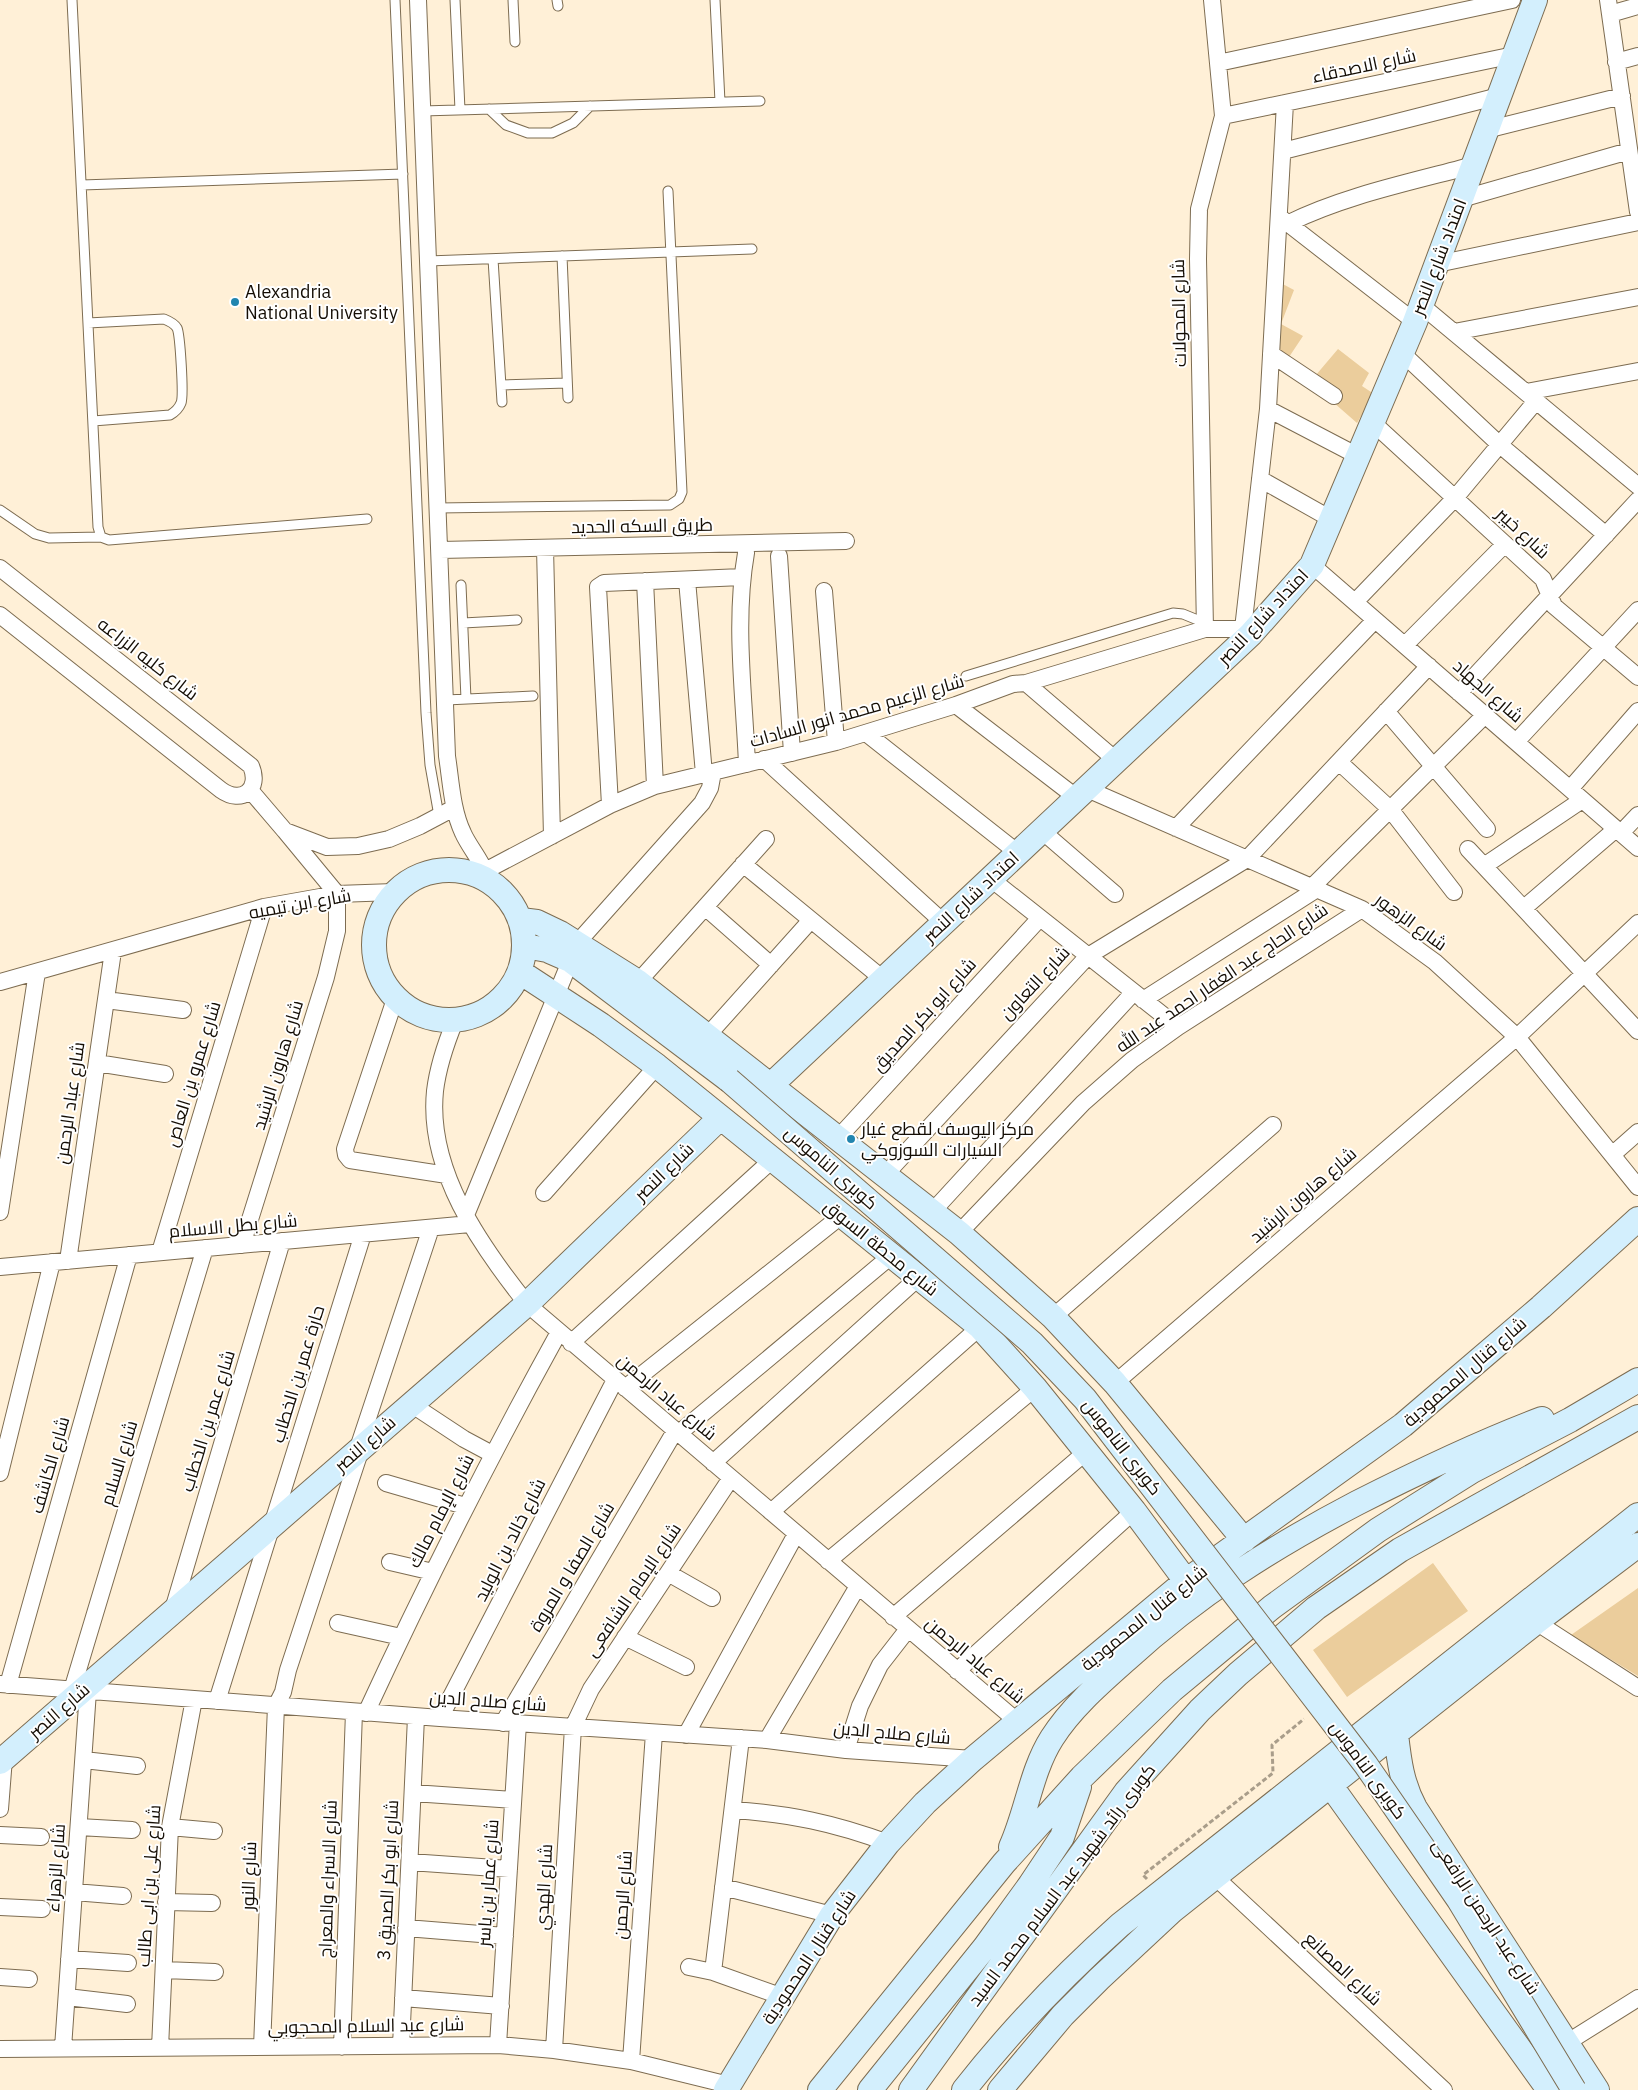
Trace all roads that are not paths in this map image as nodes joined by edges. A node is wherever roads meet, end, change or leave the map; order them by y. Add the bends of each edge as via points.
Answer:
1 (72, 0) edge
2 (395, 0) edge
3 (418, 0) edge
4 (455, 0) edge
5 (513, 0) edge
6 (714, 0) edge
7 (1212, 0) edge
8 (1512, 0) edge
9 (1535, 0) edge
10 (1638, 6) edge
11 (1609, 7) edge
12 (515, 42) dead end
13 (1514, 55) junction
14 (1638, 56) edge
15 (1616, 62) junction
16 (1218, 63) junction
17 (1499, 96) junction
18 (1622, 96) junction
19 (760, 101) dead end
20 (720, 102) junction
21 (1285, 103) junction
22 (590, 106) junction
23 (489, 109) junction
24 (460, 110) junction
25 (422, 111) junction
26 (1223, 116) junction
27 (1486, 130) junction
28 (1283, 151) junction
29 (1633, 157) edge
30 (1474, 165) junction
31 (403, 174) junction
32 (82, 185) junction
33 (668, 191) dead end
34 (1461, 199) junction
35 (1638, 212) edge
36 (1284, 220) junction
37 (1638, 222) edge
38 (752, 249) dead end
39 (671, 252) junction
40 (562, 256) junction
41 (493, 258) junction
42 (428, 261) junction
43 (1437, 264) junction
44 (1638, 297) edge
45 (1418, 313) junction
46 (88, 323) junction
47 (1454, 332) junction
48 (1402, 353) junction
49 (1271, 354) junction
50 (1638, 371) edge
51 (567, 382) junction
52 (501, 385) junction
53 (1334, 396) dead end
54 (1531, 397) junction
55 (568, 398) dead end
56 (502, 402) dead end
57 (1268, 409) junction
58 (93, 421) junction
59 (1372, 422) junction
60 (1500, 445) junction
61 (1358, 456) junction
62 (1260, 479) junction
63 (1638, 486) edge
64 (1455, 498) junction
65 (1638, 500) edge
66 (438, 508) junction
67 (0, 510) edge
68 (367, 519) dead end
69 (1331, 519) junction
70 (1606, 535) junction
71 (102, 537) junction
72 (846, 541) dead end
73 (1505, 544) junction
74 (545, 548) junction
75 (440, 550) junction
76 (746, 553) dead end
77 (779, 556) dead end
78 (1312, 565) junction
79 (0, 568) edge
80 (742, 577) junction
81 (687, 580) junction
82 (644, 581) junction
83 (461, 585) dead end
84 (824, 591) dead end
85 (1549, 597) junction
86 (1355, 602) junction
87 (1638, 610) edge
88 (0, 615) edge
89 (517, 620) dead end
90 (1375, 620) junction
91 (463, 623) junction
92 (1205, 626) junction
93 (1247, 632) junction
94 (1405, 645) junction
95 (1603, 648) junction
96 (1429, 666) junction
97 (966, 676) dead end
98 (1638, 678) edge
99 (1026, 683) junction
100 (1459, 693) junction
101 (533, 696) dead end
102 (466, 699) junction
103 (446, 700) junction
104 (956, 705) junction
105 (1386, 711) junction
106 (1638, 711) edge
107 (1485, 715) junction
108 (866, 733) junction
109 (836, 742) junction
110 (1516, 742) junction
111 (792, 753) junction
112 (764, 760) junction
113 (1117, 761) junction
114 (1339, 762) junction
115 (748, 764) junction
116 (1434, 767) junction
117 (709, 773) junction
118 (655, 786) junction
119 (1570, 788) junction
120 (250, 790) junction
121 (1082, 793) junction
122 (1582, 800) junction
123 (610, 805) junction
124 (454, 808) junction
125 (1390, 809) junction
126 (1638, 815) edge
127 (439, 816) junction
128 (1176, 828) junction
129 (1487, 829) dead end
130 (285, 831) junction
131 (1042, 831) junction
132 (1619, 831) junction
133 (552, 836) junction
134 (766, 839) dead end
135 (1638, 848) edge
136 (1468, 849) dead end
137 (1018, 853) junction
138 (1247, 859) junction
139 (743, 864) junction
140 (1484, 866) junction
141 (485, 875) junction
142 (991, 879) junction
143 (1314, 888) junction
144 (394, 892) junction
145 (1454, 892) dead end
146 (337, 894) junction
147 (1115, 894) dead end
148 (264, 907) junction
149 (705, 907) junction
150 (1524, 908) junction
151 (1362, 909) junction
152 (1040, 918) junction
153 (521, 920) junction
154 (811, 920) junction
155 (1638, 922) edge
156 (944, 923) junction
157 (525, 946) junction
158 (113, 951) junction
159 (574, 951) junction
160 (1088, 956) junction
161 (771, 965) junction
162 (37, 972) junction
163 (520, 972) junction
164 (1584, 973) junction
165 (883, 979) junction
166 (0, 982) edge
167 (638, 982) junction
168 (556, 995) junction
169 (1138, 996) junction
170 (395, 999) junction
171 (106, 1000) junction
172 (182, 1010) dead end
173 (455, 1021) junction
174 (1178, 1027) junction
175 (1638, 1031) edge
176 (708, 1035) junction
177 (1517, 1037) junction
178 (96, 1063) junction
179 (657, 1066) junction
180 (166, 1074) dead end
181 (771, 1085) junction
182 (720, 1118) junction
183 (1273, 1125) dead end
184 (1638, 1132) edge
185 (838, 1138) junction
186 (1612, 1155) junction
187 (772, 1160) junction
188 (447, 1175) junction
189 (885, 1175) junction
190 (1638, 1188) edge
191 (544, 1193) dead end
192 (0, 1212) edge
193 (932, 1212) junction
194 (841, 1216) junction
195 (468, 1219) junction
196 (1638, 1219) edge
197 (431, 1228) junction
198 (959, 1233) junction
199 (363, 1234) junction
200 (282, 1241) junction
201 (242, 1245) junction
202 (205, 1248) junction
203 (160, 1252) junction
204 (129, 1255) junction
205 (891, 1256) junction
206 (60, 1261) junction
207 (0, 1267) edge
208 (918, 1278) junction
209 (527, 1304) junction
210 (1053, 1316) junction
211 (980, 1327) junction
212 (559, 1332) junction
213 (571, 1343) junction
214 (1638, 1379) edge
215 (1116, 1383) junction
216 (620, 1384) junction
217 (1035, 1388) junction
218 (411, 1404) junction
219 (1638, 1417) edge
220 (677, 1432) junction
221 (359, 1449) junction
222 (1086, 1452) junction
223 (492, 1454) junction
224 (713, 1463) junction
225 (0, 1473) edge
226 (731, 1478) junction
227 (386, 1483) dead end
228 (465, 1506) junction
229 (1134, 1511) junction
230 (771, 1512) junction
231 (1638, 1515) edge
232 (271, 1526) junction
233 (796, 1534) junction
234 (1244, 1540) junction
235 (1638, 1545) edge
236 (390, 1562) dead end
237 (828, 1562) junction
238 (433, 1572) junction
239 (668, 1573) junction
240 (1186, 1581) junction
241 (858, 1586) junction
242 (712, 1598) dead end
243 (172, 1613) junction
244 (893, 1617) junction
245 (338, 1622) dead end
246 (1536, 1622) junction
247 (908, 1629) junction
248 (401, 1637) junction
249 (625, 1637) junction
250 (686, 1667) dead end
251 (957, 1671) junction
252 (4, 1685) edge
253 (1638, 1688) edge
254 (81, 1691) junction
255 (194, 1699) junction
256 (217, 1701) junction
257 (276, 1706) junction
258 (360, 1712) junction
259 (416, 1716) junction
260 (440, 1718) junction
261 (1018, 1722) junction
262 (510, 1723) junction
263 (573, 1727) junction
264 (654, 1732) junction
265 (1396, 1734) junction
266 (686, 1735) junction
267 (741, 1738) junction
268 (767, 1740) junction
269 (846, 1750) junction
270 (973, 1759) junction
271 (2, 1760) edge
272 (84, 1760) junction
273 (137, 1766) dead end
274 (1082, 1777) junction
275 (1331, 1786) junction
276 (413, 1793) junction
277 (513, 1800) junction
278 (0, 1809) edge
279 (733, 1810) junction
280 (79, 1827) junction
281 (170, 1828) junction
282 (132, 1830) dead end
283 (214, 1831) dead end
284 (0, 1836) edge
285 (41, 1837) dead end
286 (888, 1843) junction
287 (410, 1862) junction
288 (1004, 1864) junction
289 (509, 1869) junction
290 (1214, 1876) junction
291 (723, 1887) junction
292 (74, 1892) junction
293 (123, 1896) dead end
294 (166, 1902) junction
295 (1166, 1902) junction
296 (212, 1903) dead end
297 (0, 1907) edge
298 (42, 1909) dead end
299 (832, 1915) junction
300 (406, 1928) junction
301 (505, 1936) junction
302 (69, 1959) junction
303 (128, 1963) dead end
304 (690, 1967) dead end
305 (164, 1970) junction
306 (215, 1972) dead end
307 (713, 1972) junction
308 (0, 1977) edge
309 (30, 1980) dead end
310 (783, 1997) junction
311 (67, 1998) junction
312 (403, 1998) junction
313 (1638, 1998) edge
314 (127, 2004) dead end
315 (501, 2006) junction
316 (1568, 2042) junction
317 (498, 2045) junction
318 (401, 2046) junction
319 (262, 2047) junction
320 (342, 2047) junction
321 (0, 2048) edge
322 (63, 2048) junction
323 (160, 2048) junction
324 (554, 2050) junction
325 (631, 2061) junction
326 (728, 2088) edge
327 (820, 2090) edge
328 (870, 2090) edge
329 (911, 2090) edge
330 (964, 2090) edge
331 (1000, 2090) edge
332 (1444, 2090) edge
333 (1549, 2090) edge
334 (1574, 2090) edge
335 (1597, 2090) edge

1 - 32 lane
2 - 31 lane
3 - 25 street
4 - 24 lane
5 - 12 lane
6 - 20 lane
7 - 16 street, شارع المحولات
8 - 16 street
9 - 13 street, امتداد شارع النصر
10 - 11 street
11 - 15 street
13 - 17 street, امتداد شارع النصر
13 - 21 street, شارع الاصدقاء
14 - 15 street
15 - 18 street
16 - 26 street, شارع المحولات
17 - 27 street, امتداد شارع النصر
17 - 28 street
18 - 27 street
18 - 29 street
19 - 20 lane
20 - 22 lane
21 - 26 street, شارع الاصدقاء
21 - 28 street
22 - 23 lane
22 - 23 lane via 573,123 552,133 528,133 513,128
23 - 24 lane
24 - 25 lane
25 - 42 street
26 - 92 street, شارع المحولات via 1199,208
27 - 30 street, امتداد شارع النصر
28 - 36 street
29 - 34 street
29 - 35 street
30 - 34 street, امتداد شارع النصر
30 - 36 street
31 - 32 lane
31 - 127 lane via 426,713 430,765
32 - 46 lane
33 - 39 lane
34 - 43 street, امتداد شارع النصر
36 - 45 street
36 - 49 street
37 - 43 street
38 - 39 lane
39 - 40 lane
39 - 66 lane via 682,492 679,499 670,505
40 - 41 lane
40 - 51 lane
41 - 42 lane
41 - 52 lane
42 - 66 street
43 - 45 street, امتداد شارع النصر
44 - 47 street
45 - 47 street
45 - 48 street, امتداد شارع النصر
46 - 58 lane
46 - 58 lane via 164,319 173,323 179,337 182,397 179,407 170,414
47 - 54 street
48 - 59 street, امتداد شارع النصر
48 - 60 street
49 - 53 street
49 - 57 street
50 - 54 street
51 - 52 lane
51 - 55 lane
52 - 56 lane
54 - 60 street
54 - 63 street
57 - 61 street
57 - 62 street
58 - 71 lane via 98,527
59 - 61 street, امتداد شارع النصر
59 - 64 street, شارع خيبر
60 - 64 street
60 - 70 street
61 - 69 street, امتداد شارع النصر
62 - 69 street
62 - 93 street
64 - 73 street, شارع خيبر
64 - 86 street
65 - 70 street
66 - 75 street
67 - 71 lane via 35,534 49,538
68 - 71 lane via 110,540
69 - 78 street, امتداد شارع النصر
70 - 85 street
72 - 74 street, طريق السكه الحديد
73 - 85 street, شارع خيبر via 1543,578
73 - 94 street
74 - 75 street, طريق السكه الحديد
74 - 133 street
75 - 103 street
76 - 80 street
77 - 111 street
78 - 86 street, شارع الجهاد
78 - 93 street, امتداد شارع النصر
79 - 120 street, شارع كليه الزراعه via 251,766 254,782
80 - 81 street
80 - 115 street via 740,618
81 - 82 street
81 - 117 street
82 - 118 street
82 - 123 street via 604,583 598,588
83 - 91 lane
84 - 109 street
85 - 95 street, شارع خيبر via 1554,606
85 - 100 street
86 - 90 street, شارع الجهاد
87 - 95 street
88 - 120 street via 228,795 244,795
89 - 91 lane
90 - 94 street, شارع الجهاد
90 - 128 street
91 - 102 lane
92 - 93 street, شارع الزعيم محمد انور السادات
92 - 97 lane via 1183,614 1173,613
92 - 99 street, شارع الزعيم محمد انور السادات
93 - 113 street, امتداد شارع النصر
94 - 96 street, شارع الجهاد
95 - 98 street, شارع خيبر
95 - 110 street
96 - 100 street, شارع الجهاد
96 - 105 street, شارع التعاون
99 - 104 street, شارع الزعيم محمد انور السادات via 1012,684
99 - 113 street
100 - 107 street, شارع الجهاد
101 - 102 lane
102 - 103 lane
103 - 124 street via 447,756
104 - 108 street, شارع الزعيم محمد انور السادات
104 - 121 street, شارع الزهور
105 - 114 street, شارع التعاون
105 - 116 street
106 - 119 street
107 - 110 street, شارع الجهاد
107 - 116 street
108 - 109 street, شارع الزعيم محمد انور السادات
108 - 137 street
109 - 111 street, شارع الزعيم محمد انور السادات
110 - 119 street, شارع الجهاد
111 - 112 street, شارع الزعيم محمد انور السادات
112 - 115 street, شارع الزعيم محمد انور السادات
112 - 156 street
113 - 121 street, امتداد شارع النصر
114 - 125 street
114 - 138 street, شارع التعاون
115 - 117 street, شارع الزعيم محمد انور السادات
116 - 125 street
116 - 129 street
117 - 118 street, شارع الزعيم محمد انور السادات
117 - 159 street via 710,788 702,803
118 - 123 street, شارع الزعيم محمد انور السادات
119 - 122 street, شارع الجهاد
120 - 130 street
121 - 128 street, شارع الزهور
121 - 131 street, امتداد شارع النصر
122 - 132 street, شارع الجهاد
122 - 140 street
123 - 133 street, شارع الزعيم محمد انور السادات
124 - 127 street
124 - 141 street
125 - 143 street
125 - 145 street
126 - 132 street
127 - 130 street via 389,839 358,846 327,846
128 - 138 street, شارع الزهور
130 - 146 street
131 - 137 street, امتداد شارع النصر
131 - 147 street
132 - 135 street, شارع الجهاد
132 - 150 street
133 - 141 street, شارع الزعيم محمد انور السادات
134 - 139 street
136 - 140 street
137 - 142 street, امتداد شارع النصر
138 - 143 street, شارع الزهور
138 - 160 street, شارع التعاون
139 - 149 street
139 - 154 street
140 - 150 street
141 - 144 street via 463,870 438,870 414,878
141 - 153 street via 507,896
142 - 152 street
142 - 156 street, امتداد شارع النصر
143 - 151 street, شارع الزهور
143 - 169 street
144 - 146 street, شارع ابن تيميه
144 - 170 street via 378,917 372,946 378,974
146 - 148 street, شارع ابن تيميه
146 - 201 street, شارع هارون الرشيد via 337,931 326,977
148 - 158 street, شارع ابن تيميه
148 - 203 street, شارع عمرو بن العاص
149 - 161 street
149 - 167 street
150 - 164 street
151 - 174 street, شارع الحاج عبد الغفار احمد عبد الله
151 - 177 street, شارع الزهور via 1435,962
152 - 160 street
152 - 185 street, شارع ابو بكر الصديق
153 - 157 street
153 - 159 street via 537,922
154 - 161 street
154 - 165 street
155 - 164 street, شارع هارون الرشيد
156 - 165 street, امتداد شارع النصر
157 - 159 street, كوبرى الناموس
157 - 163 street
158 - 162 street, شارع ابن تيميه
158 - 171 street, شارع عباد الرحمن
159 - 167 street
159 - 168 street
159 - 334 street, كوبرى الناموس, bridge via 729,1080 1032,1343 1085,1399 1366,1765 1459,1900
160 - 169 street
160 - 189 street, شارع التعاون
161 - 176 street
162 - 166 street, شارع ابن تيميه
162 - 192 street
163 - 168 street, شارع محطة السوق
163 - 173 street via 512,987 488,1010
164 - 175 street
164 - 177 street, شارع هارون الرشيد
165 - 181 street, امتداد شارع النصر
167 - 176 street
168 - 179 street, شارع محطة السوق
168 - 195 street
169 - 174 street
169 - 193 street
170 - 173 street via 422,1016
170 - 188 street via 346,1155 350,1160
171 - 172 street
171 - 178 street, شارع عباد الرحمن
173 - 188 street, شارع عباد الرحمن via 443,1049 435,1091 436,1134
174 - 198 street, شارع الحاج عبد الغفار احمد عبد الله via 1132,1060 1083,1103
176 - 181 street
177 - 186 street, شارع الزهور
177 - 215 street, شارع هارون الرشيد
178 - 180 street
178 - 206 street, شارع عباد الرحمن
179 - 182 street, شارع محطة السوق
179 - 191 street
181 - 185 street
182 - 187 street, شارع محطة السوق
182 - 209 street, شارع النصر
183 - 210 street
184 - 186 street
185 - 189 street
186 - 190 street, شارع الزهور
187 - 194 street, شارع محطة السوق
187 - 213 street
188 - 195 street, شارع عباد الرحمن
189 - 193 street
193 - 198 street
194 - 205 street, شارع محطة السوق
194 - 216 street
195 - 197 street, شارع بطل الاسلام
195 - 209 street, شارع عباد الرحمن via 499,1269
196 - 234 street, شارع قنال المحمودية via 1403,1426
197 - 199 street, شارع بطل الاسلام
197 - 221 street, شارع النور
198 - 210 street
199 - 200 street, شارع بطل الاسلام
199 - 232 street, حارة عمر بن الخطاب
200 - 201 street, شارع بطل الاسلام
200 - 243 street, شارع عمر بن الخطاب
201 - 202 street, شارع بطل الاسلام
202 - 203 street, شارع بطل الاسلام
202 - 254 street, شارع السلام
203 - 204 street, شارع بطل الاسلام
204 - 206 street, شارع بطل الاسلام
204 - 252 street, شارع الكاشف
205 - 208 street, شارع محطة السوق
205 - 220 street, شارع الصفا و المروة
206 - 207 street, شارع بطل الاسلام
206 - 225 street, شارع عباد الرحمن
208 - 211 street, شارع محطة السوق
208 - 224 street
209 - 212 street, شارع عباد الرحمن
209 - 218 street, شارع النصر
210 - 215 street
211 - 217 street, شارع محطة السوق
211 - 230 street
212 - 213 street, شارع عباد الرحمن
212 - 223 street, شارع الإمام مالك
213 - 216 street, شارع عباد الرحمن
214 - 274 street via 1424,1500 1324,1567 1172,1690
214 - 288 street via 1496,1436 1402,1480 1266,1553 1182,1612 1116,1669 1077,1707 1052,1738 1041,1758 1019,1829
215 - 234 street
216 - 220 street, شارع عباد الرحمن
216 - 260 street, شارع خالد بن الوليد
217 - 222 street, شارع محطة السوق
217 - 237 street
218 - 221 street, شارع النصر
218 - 223 street via 437,1423
219 - 329 street, كوبرى رائد شهيد عبد السلام محمد السيد via 1400,1550 1323,1603 1200,1710 1126,1792
220 - 224 street, شارع عباد الرحمن
220 - 262 street, شارع الصفا و المروة
221 - 232 street, شارع النصر
221 - 257 street, شارع النور
222 - 229 street, شارع محطة السوق
222 - 244 street
223 - 228 street, شارع الإمام مالك
224 - 226 street, شارع عباد الرحمن
226 - 230 street, شارع عباد الرحمن
226 - 239 street, شارع الإمام الشافعى
227 - 228 street
228 - 238 street, شارع الإمام مالك
229 - 240 street, شارع محطة السوق
229 - 251 street
230 - 233 street, شارع عباد الرحمن
231 - 295 street
232 - 243 street, شارع النصر
232 - 256 street, حارة عمر بن الخطاب
233 - 237 street, شارع عباد الرحمن
233 - 266 street
234 - 240 street, شارع قنال المحمودية
235 - 246 street
236 - 238 street
237 - 241 street, شارع عباد الرحمن
238 - 248 street, شارع الإمام مالك
239 - 242 street
239 - 249 street, شارع الإمام الشافعى
240 - 261 street, شارع قنال المحمودية
241 - 244 street, شارع عباد الرحمن
241 - 268 street
243 - 254 street, شارع النصر
244 - 247 street, شارع عباد الرحمن
245 - 248 street
246 - 253 street
246 - 265 street
247 - 251 street, شارع عباد الرحمن
247 - 269 street via 880,1665 860,1706
248 - 258 street, شارع الإمام مالك
249 - 250 street
249 - 263 street, شارع الإمام الشافعى via 591,1689
251 - 261 street, شارع عباد الرحمن
252 - 254 street, شارع صلاح الدين
254 - 255 street, شارع صلاح الدين
254 - 271 street, شارع النصر
254 - 272 street, شارع الزهراء
255 - 256 street, شارع صلاح الدين
255 - 281 street, شارع على بن ابى طالب
256 - 257 street, شارع صلاح الدين
257 - 258 street, شارع صلاح الدين
257 - 319 street, شارع النور
258 - 259 street, شارع صلاح الدين
258 - 320 street, شارع الاسراء والمعراج
259 - 260 street, شارع صلاح الدين
259 - 276 street, شارع ابو بكر الصديق 3
260 - 262 street, شارع صلاح الدين
261 - 270 street, شارع قنال المحمودية
262 - 263 street, شارع صلاح الدين
262 - 277 street, شارع عمار بن ياسر
263 - 264 street, شارع صلاح الدين
263 - 324 street, شارع الهدي
264 - 266 street, شارع صلاح الدين
264 - 325 street, شارع الرحمن
265 - 275 street
265 - 316 street, شارع عبد الرحمن الرافعى via 1400,1769 1415,1808
266 - 267 street, شارع صلاح الدين
267 - 268 street, شارع صلاح الدين
267 - 279 street
268 - 269 street, شارع صلاح الدين
269 - 270 street, شارع صلاح الدين
270 - 286 street, شارع قنال المحمودية
271 - 278 street
272 - 273 street
272 - 280 street, شارع الزهراء
274 - 288 street
274 - 328 street, كوبرى رائد شهيد عبد السلام محمد السيد via 1062,1837 1030,1885
275 - 290 street
275 - 333 street
276 - 277 street
276 - 287 street, شارع ابو بكر الصديق 3
277 - 289 street, شارع عمار بن ياسر
279 - 286 street via 812,1819
279 - 291 street
280 - 282 street
280 - 292 street, شارع الزهراء
281 - 283 street
281 - 294 street, شارع على بن ابى طالب
284 - 285 street
286 - 299 street, شارع قنال المحمودية
287 - 289 street
287 - 300 street, شارع ابو بكر الصديق 3
288 - 327 street
289 - 301 street, شارع عمار بن ياسر
290 - 295 street
290 - 332 street, شارع المصانع
291 - 299 street
291 - 307 street
292 - 293 street
292 - 302 street, شارع الزهراء
294 - 296 street
294 - 305 street, شارع على بن ابى طالب
295 - 330 street via 1120,1925 1050,1990
295 - 331 street
297 - 298 street
299 - 310 street, شارع قنال المحمودية
300 - 301 street
300 - 312 street, شارع ابو بكر الصديق 3
301 - 315 street, شارع عمار بن ياسر
302 - 303 street
302 - 311 street, شارع الزهراء
304 - 307 street
305 - 306 street
305 - 323 street, شارع على بن ابى طالب
307 - 310 street
308 - 309 street
310 - 326 street, شارع قنال المحمودية
311 - 314 street
311 - 322 street, شارع الزهراء
312 - 315 street
312 - 318 street, شارع ابو بكر الصديق 3
313 - 316 street
315 - 317 street, شارع عمار بن ياسر
316 - 335 street, شارع عبد الرحمن الرافعى
317 - 318 street, شارع عبد السلام المحجوبي
317 - 324 street, شارع عبد السلام المحجوبي
318 - 320 street, شارع عبد السلام المحجوبي
319 - 320 street, شارع عبد السلام المحجوبي
319 - 323 street, شارع عبد السلام المحجوبي
321 - 322 street, شارع عبد السلام المحجوبي
322 - 323 street, شارع عبد السلام المحجوبي
324 - 325 street, شارع عبد السلام المحجوبي
325 - 326 street, شارع عبد السلام المحجوبي

